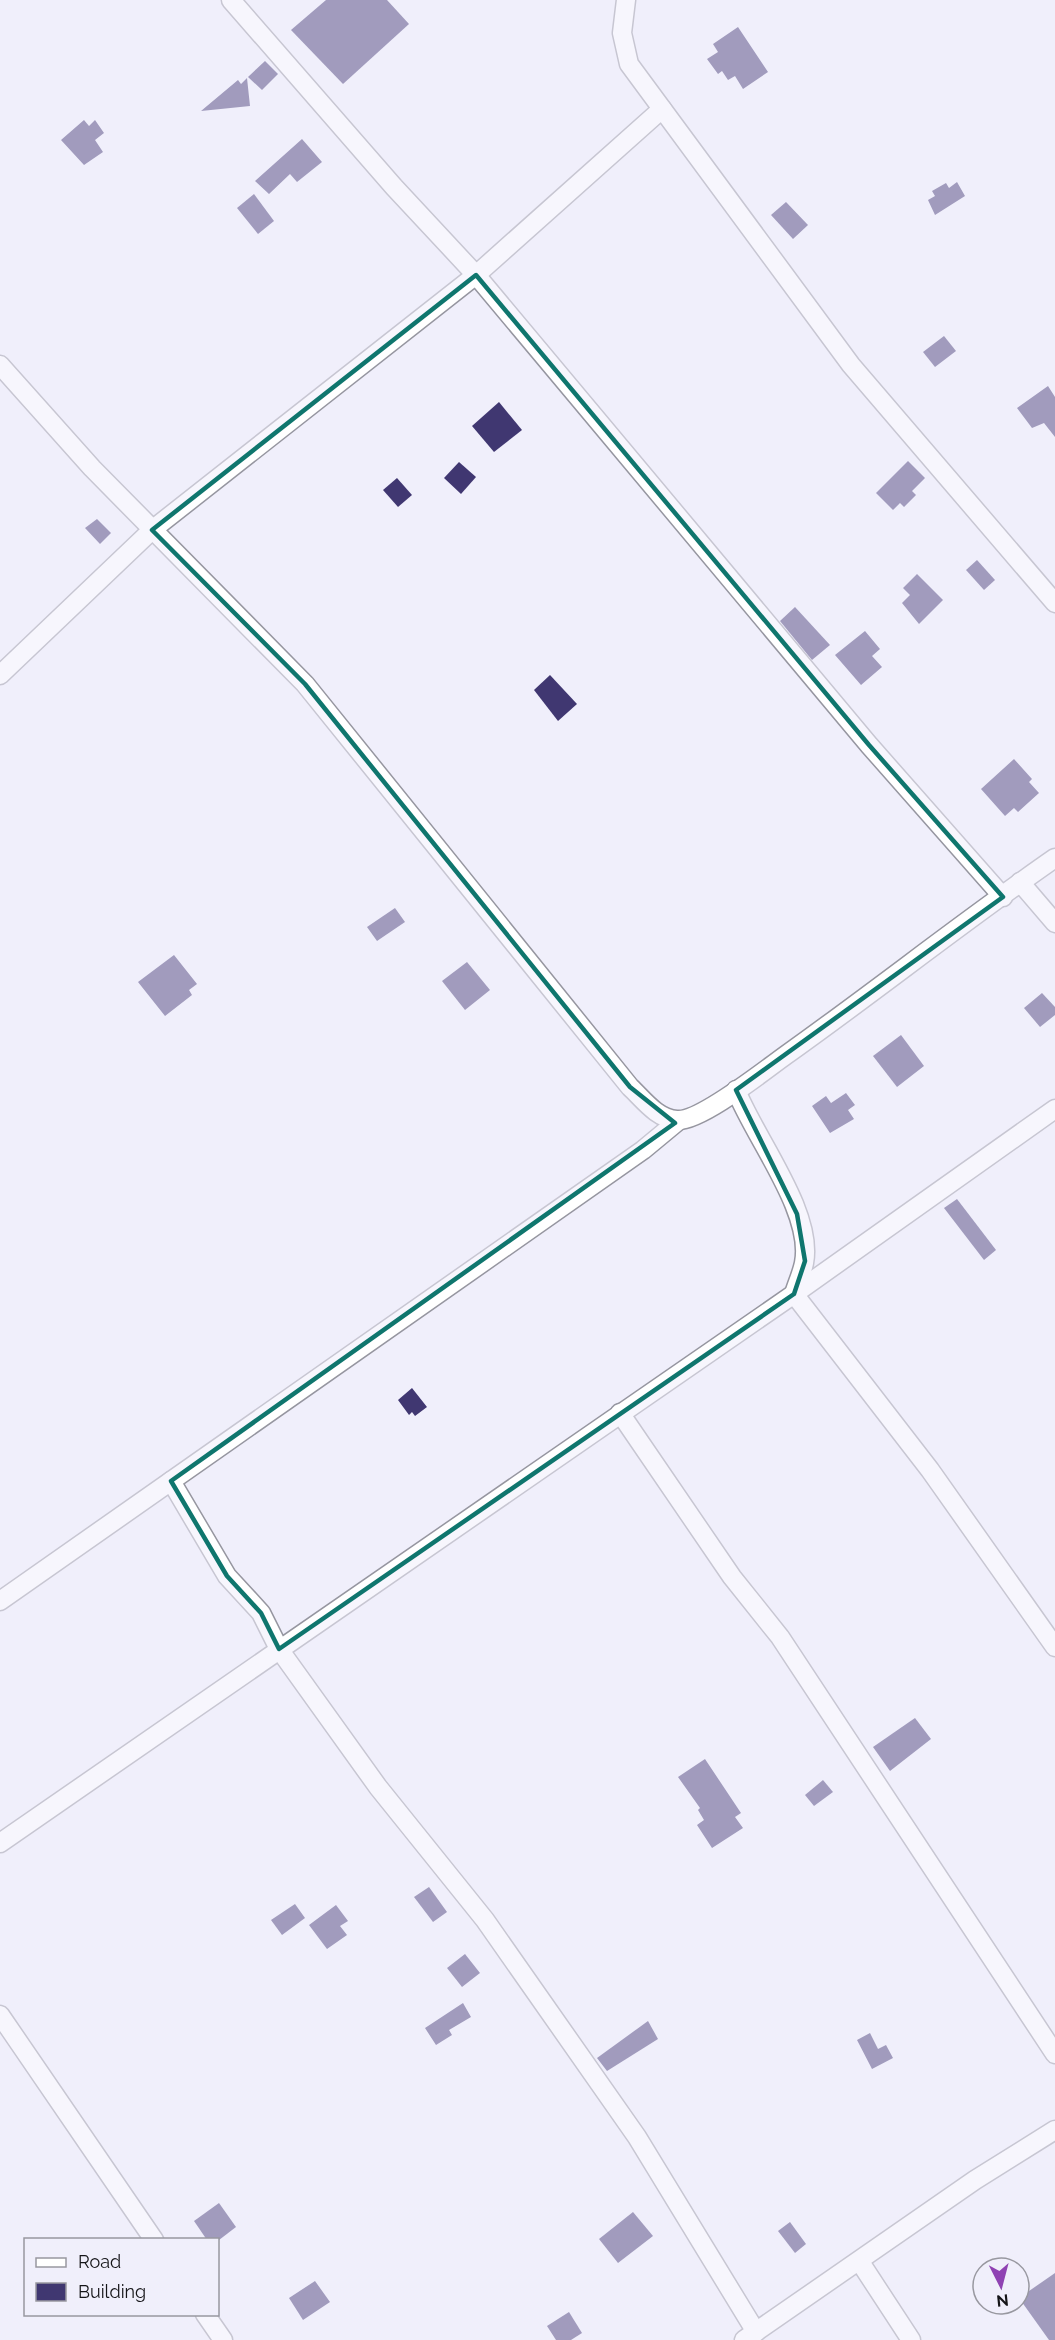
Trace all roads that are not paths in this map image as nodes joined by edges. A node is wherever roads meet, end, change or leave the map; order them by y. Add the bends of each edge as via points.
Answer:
1 (231, 0) edge
2 (626, 0) edge
3 (662, 109) junction
4 (476, 275) junction
5 (0, 365) edge
6 (152, 530) junction
7 (1055, 603) edge
8 (0, 675) edge
9 (1055, 858) edge
10 (1020, 882) junction
11 (1003, 897) junction
12 (1055, 923) edge
13 (736, 1090) junction
14 (1055, 1109) edge
15 (678, 1121) junction
16 (794, 1294) junction
17 (620, 1413) junction
18 (171, 1481) junction
19 (0, 1601) edge
20 (1055, 1647) edge
21 (279, 1649) junction
22 (0, 1843) edge
23 (0, 2015) edge
24 (1055, 2054) edge
25 (1055, 2130) edge
26 (153, 2238) edge
27 (860, 2262) junction
28 (207, 2316) edge
29 (750, 2336) edge
30 (223, 2340) edge
31 (911, 2340) edge

1 - 4 street
2 - 3 street via 624,50 629,64
3 - 4 street
3 - 7 street via 850,365
4 - 6 street
4 - 11 street via 868,745
5 - 6 street
6 - 8 street
6 - 15 street via 304,684 630,1087 657,1113
9 - 10 street
10 - 11 street
10 - 12 street
11 - 13 street
13 - 15 street via 701,1113
13 - 16 street via 797,1214 805,1261
14 - 16 street
15 - 18 street via 643,1150
16 - 17 street
16 - 20 street via 930,1470
17 - 21 street
17 - 24 street via 732,1577 780,1637
18 - 19 street
18 - 21 street via 227,1576 261,1613
21 - 22 street
21 - 29 street via 378,1787 485,1920 637,2137
23 - 26 street
25 - 27 street
27 - 29 street
27 - 31 street
28 - 30 street

